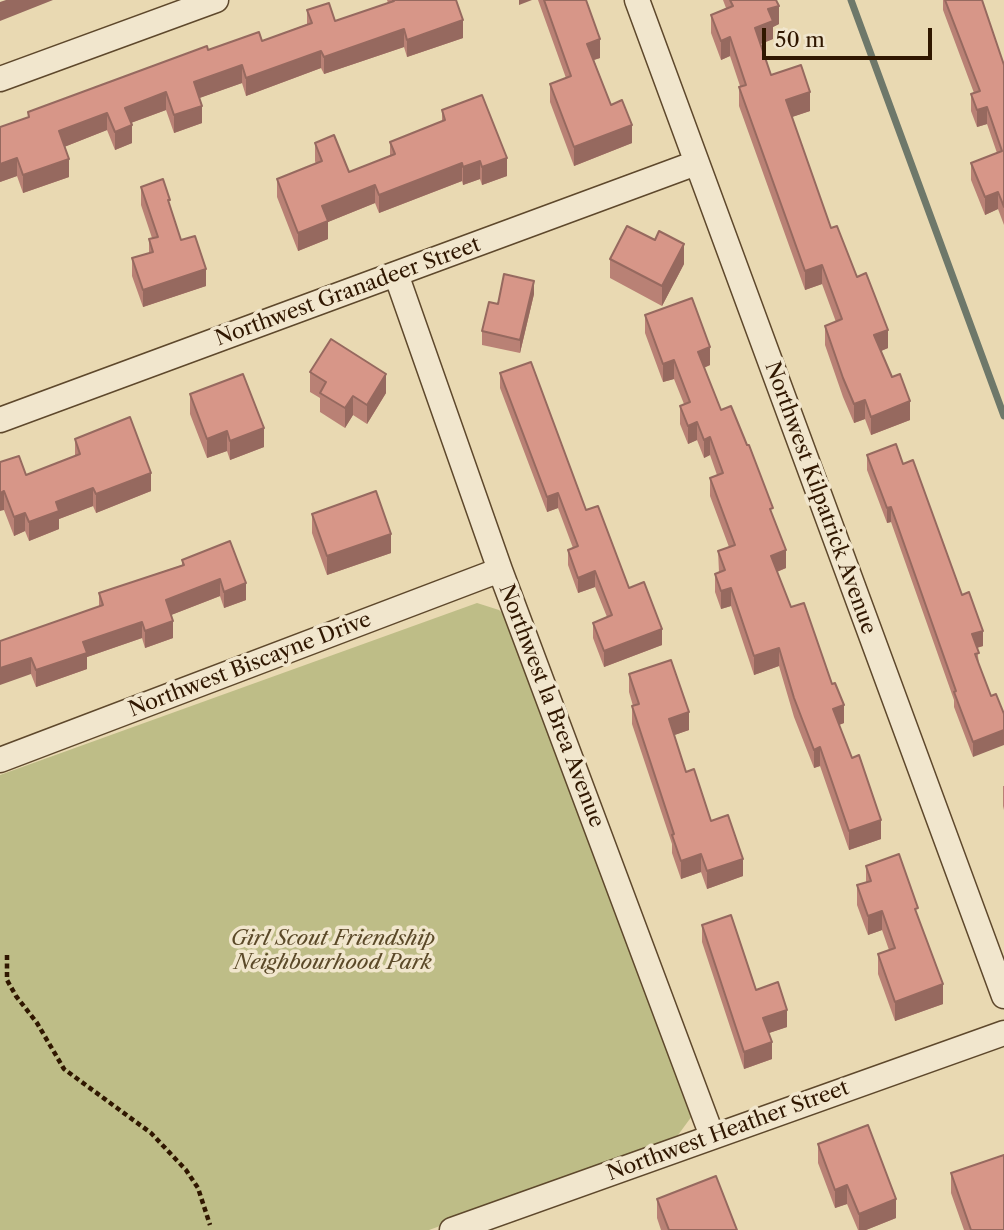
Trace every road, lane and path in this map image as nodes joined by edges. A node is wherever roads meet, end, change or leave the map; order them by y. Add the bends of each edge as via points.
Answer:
1 (216, 0) edge
2 (637, 0) edge
3 (0, 79) edge
4 (696, 163) junction
5 (396, 274) junction
6 (0, 419) edge
7 (500, 570) junction
8 (0, 760) edge
9 (7, 954) dead end
10 (1004, 996) edge
11 (1004, 1033) edge
12 (712, 1136) junction
13 (210, 1225) dead end
14 (452, 1230) edge

1 - 3 street
2 - 4 street, Northwest Kilpatrick Avenue
4 - 5 street, Northwest Granadeer Street
4 - 10 street, Northwest Kilpatrick Avenue
5 - 6 street, Northwest Granadeer Street
5 - 7 street, Northwest la Brea Avenue
7 - 8 street, Northwest Biscayne Drive
7 - 12 street, Northwest la Brea Avenue
9 - 13 path via 7,980 64,1069 151,1133 186,1170 198,1188
11 - 12 street, Northwest Heather Street
12 - 14 street, Northwest Heather Street

